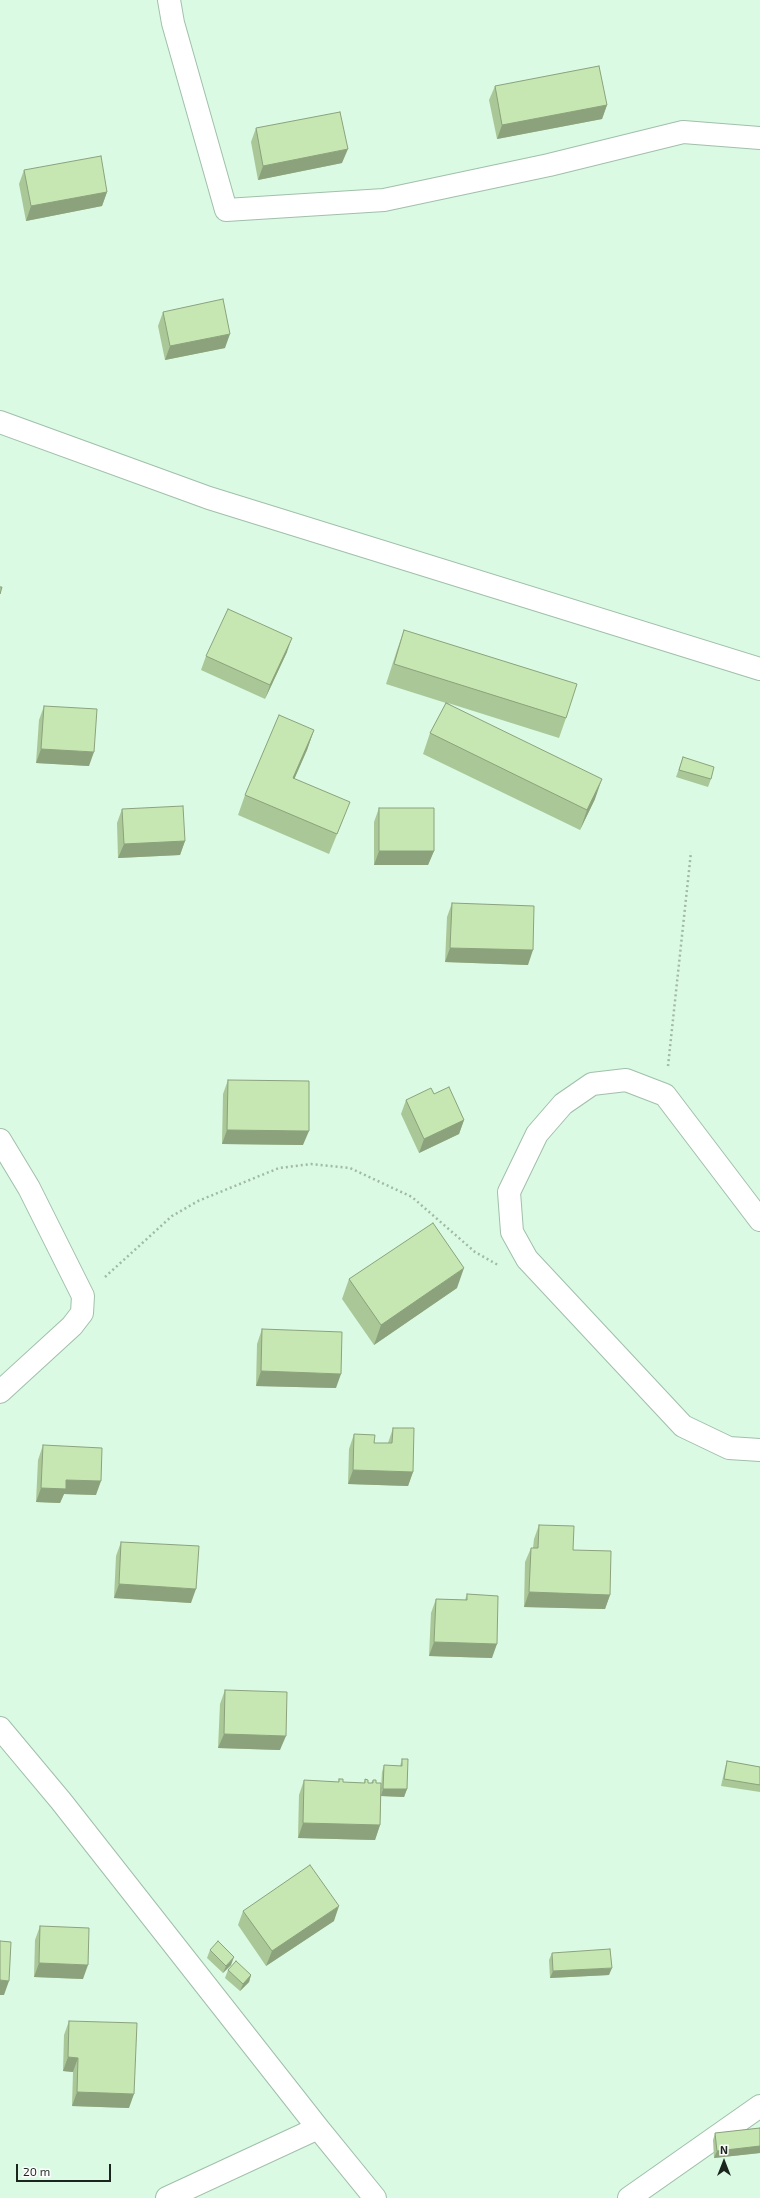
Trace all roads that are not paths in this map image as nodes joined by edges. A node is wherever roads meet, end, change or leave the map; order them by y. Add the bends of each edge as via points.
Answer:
1 (170, 0) edge
2 (760, 138) edge
3 (0, 422) edge
4 (760, 669) edge
5 (0, 1140) edge
6 (760, 1220) edge
7 (0, 1392) edge
8 (760, 1450) edge
9 (0, 1728) edge
10 (760, 2106) edge
11 (318, 2128) junction
12 (167, 2198) edge
13 (375, 2198) edge
14 (629, 2198) edge

1 - 2 street via 173,23 226,210 384,200 683,132
3 - 4 street via 209,498
5 - 7 street via 33,1195 83,1296 82,1313 72,1326
6 - 8 street via 665,1095 626,1080 592,1084 563,1104 537,1134 509,1192 512,1232 527,1258 683,1426 729,1448
9 - 11 street via 61,1801
10 - 14 street
11 - 12 street
11 - 13 street

